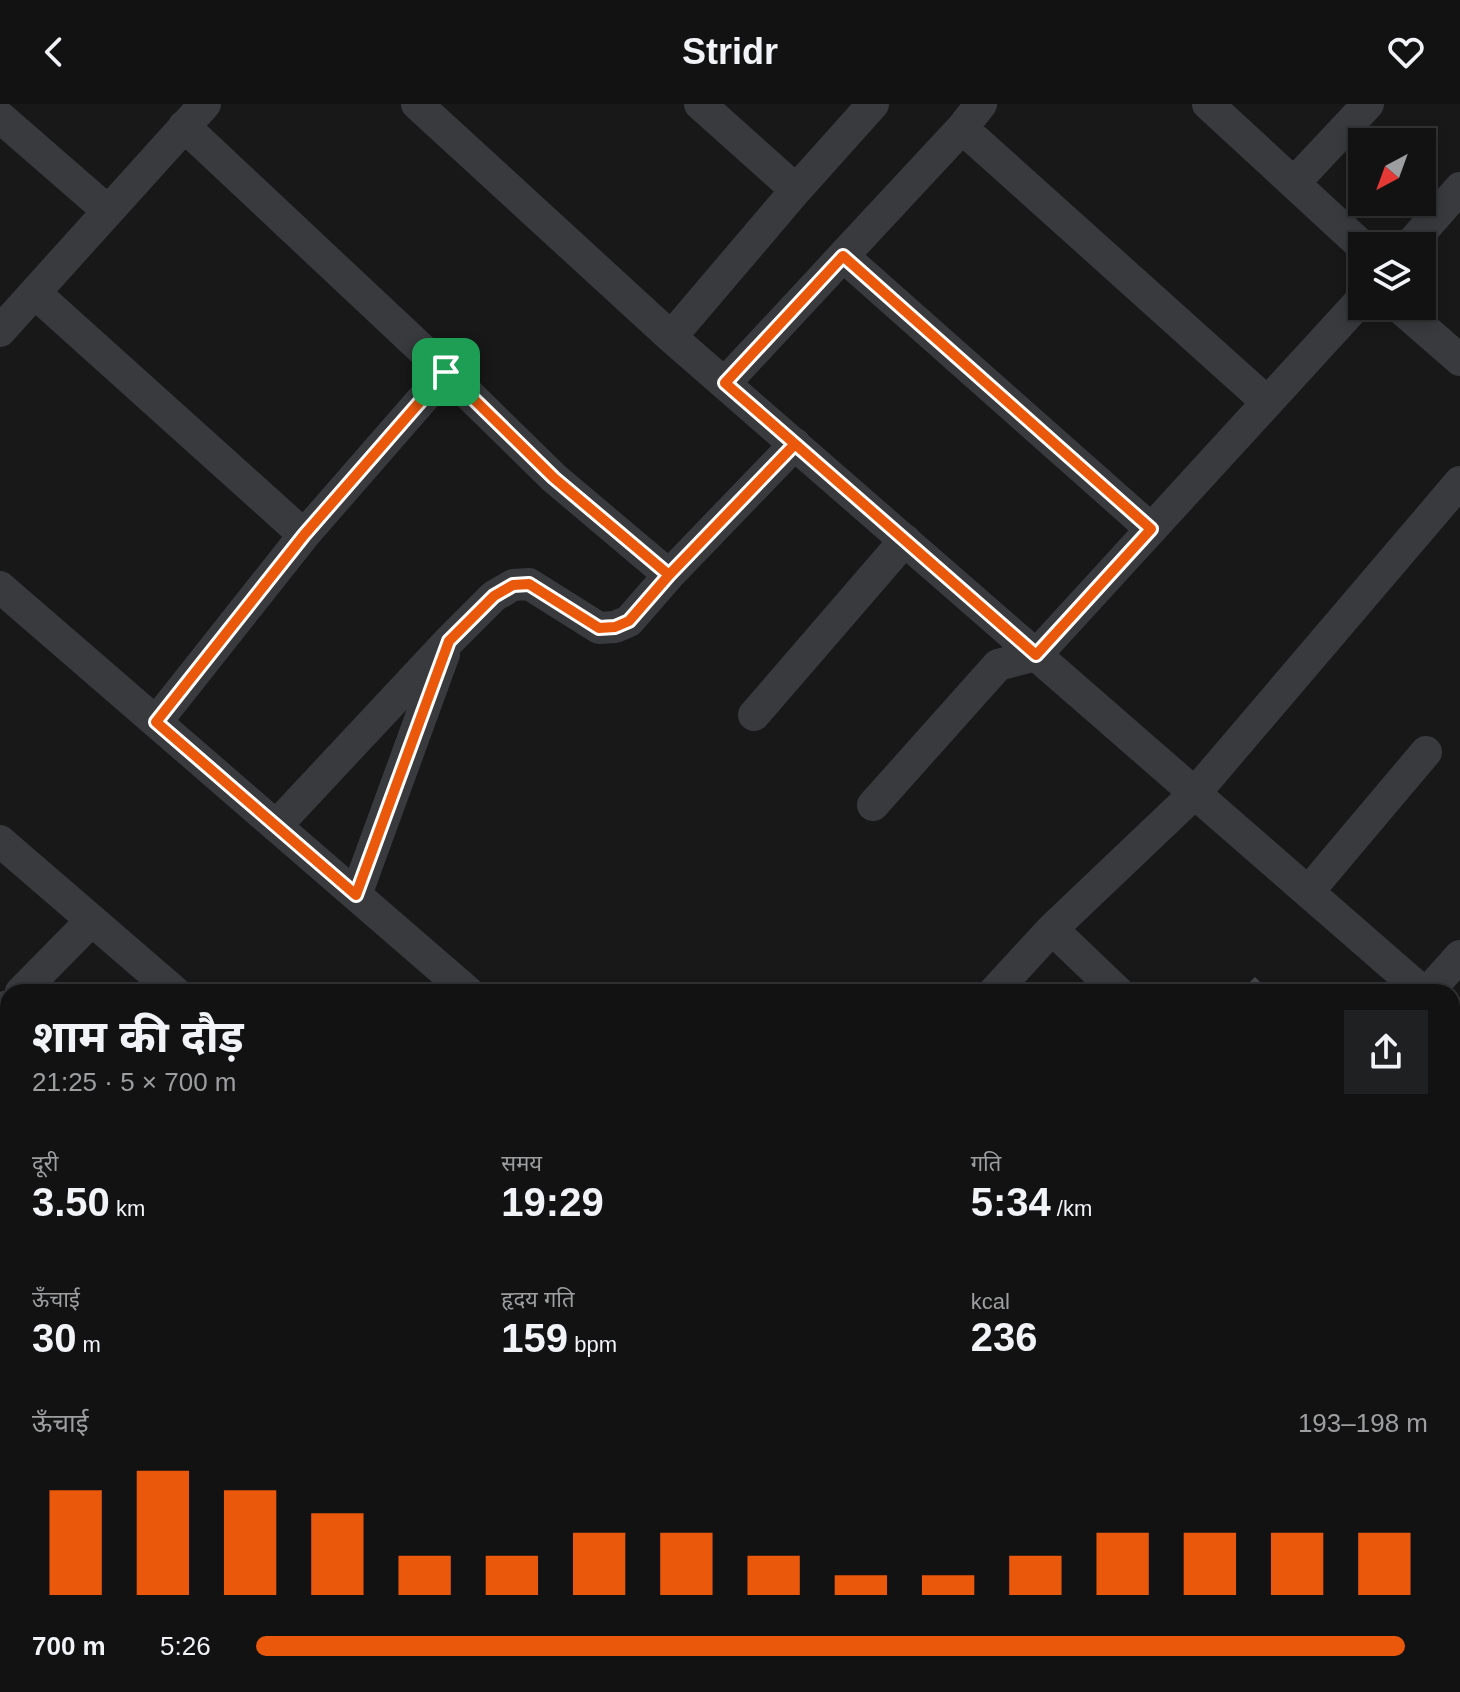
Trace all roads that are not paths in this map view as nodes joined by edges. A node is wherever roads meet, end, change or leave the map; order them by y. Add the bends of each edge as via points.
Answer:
1 (417, 104) edge
2 (700, 104) edge
3 (873, 104) edge
4 (1208, 104) edge
5 (1368, 104) edge
6 (194, 115) edge
7 (972, 116) edge
8 (0, 117) edge
9 (1294, 183) junction
10 (1460, 188) edge
11 (796, 190) junction
12 (108, 211) junction
13 (1421, 232) edge
14 (1348, 233) edge
15 (843, 256) junction
16 (35, 293) junction
17 (1348, 314) edge
18 (1414, 320) edge
19 (0, 331) edge
20 (671, 337) junction
21 (1460, 360) edge
22 (446, 372) junction
23 (725, 383) junction
24 (1267, 402) junction
25 (795, 444) junction
26 (1460, 482) edge
27 (1151, 529) junction
28 (304, 535) junction
29 (905, 540) junction
30 (669, 575) junction
31 (0, 587) edge
32 (449, 641) junction
33 (1036, 655) junction
34 (754, 715) dead end
35 (156, 722) junction
36 (1426, 752) dead end
37 (1195, 793) junction
38 (873, 805) dead end
39 (276, 826) junction
40 (0, 841) edge
41 (1308, 892) junction
42 (356, 895) junction
43 (91, 921) junction
44 (1052, 929) junction
45 (1460, 956) edge
46 (29, 984) edge
47 (166, 984) edge
48 (459, 984) edge
49 (1001, 984) edge
50 (1110, 984) edge
51 (1417, 984) edge
52 (1434, 984) edge

1 - 20 street
2 - 11 street
3 - 11 street
4 - 9 street
5 - 9 street
6 - 12 street
6 - 22 street
7 - 15 street
7 - 24 street
8 - 12 street
9 - 14 street
10 - 13 street
11 - 20 street
12 - 16 street
15 - 23 street
15 - 27 street
16 - 19 street
16 - 28 street
17 - 24 street
18 - 21 street
20 - 23 street
22 - 28 street
22 - 30 street via 554,478
23 - 25 street
24 - 27 street
25 - 29 street
25 - 30 street
26 - 37 street
27 - 33 street
28 - 35 street
29 - 33 street
29 - 34 street
30 - 32 street via 629,621 615,627 599,628 529,584 513,585 494,596
31 - 35 street
32 - 39 street
32 - 42 street
33 - 37 street
33 - 38 street via 998,665
35 - 39 street
36 - 41 street
37 - 41 street
37 - 44 street
39 - 42 street
40 - 43 street
41 - 51 street
42 - 48 street
43 - 46 street
43 - 47 street
44 - 49 street
44 - 50 street
45 - 52 street

